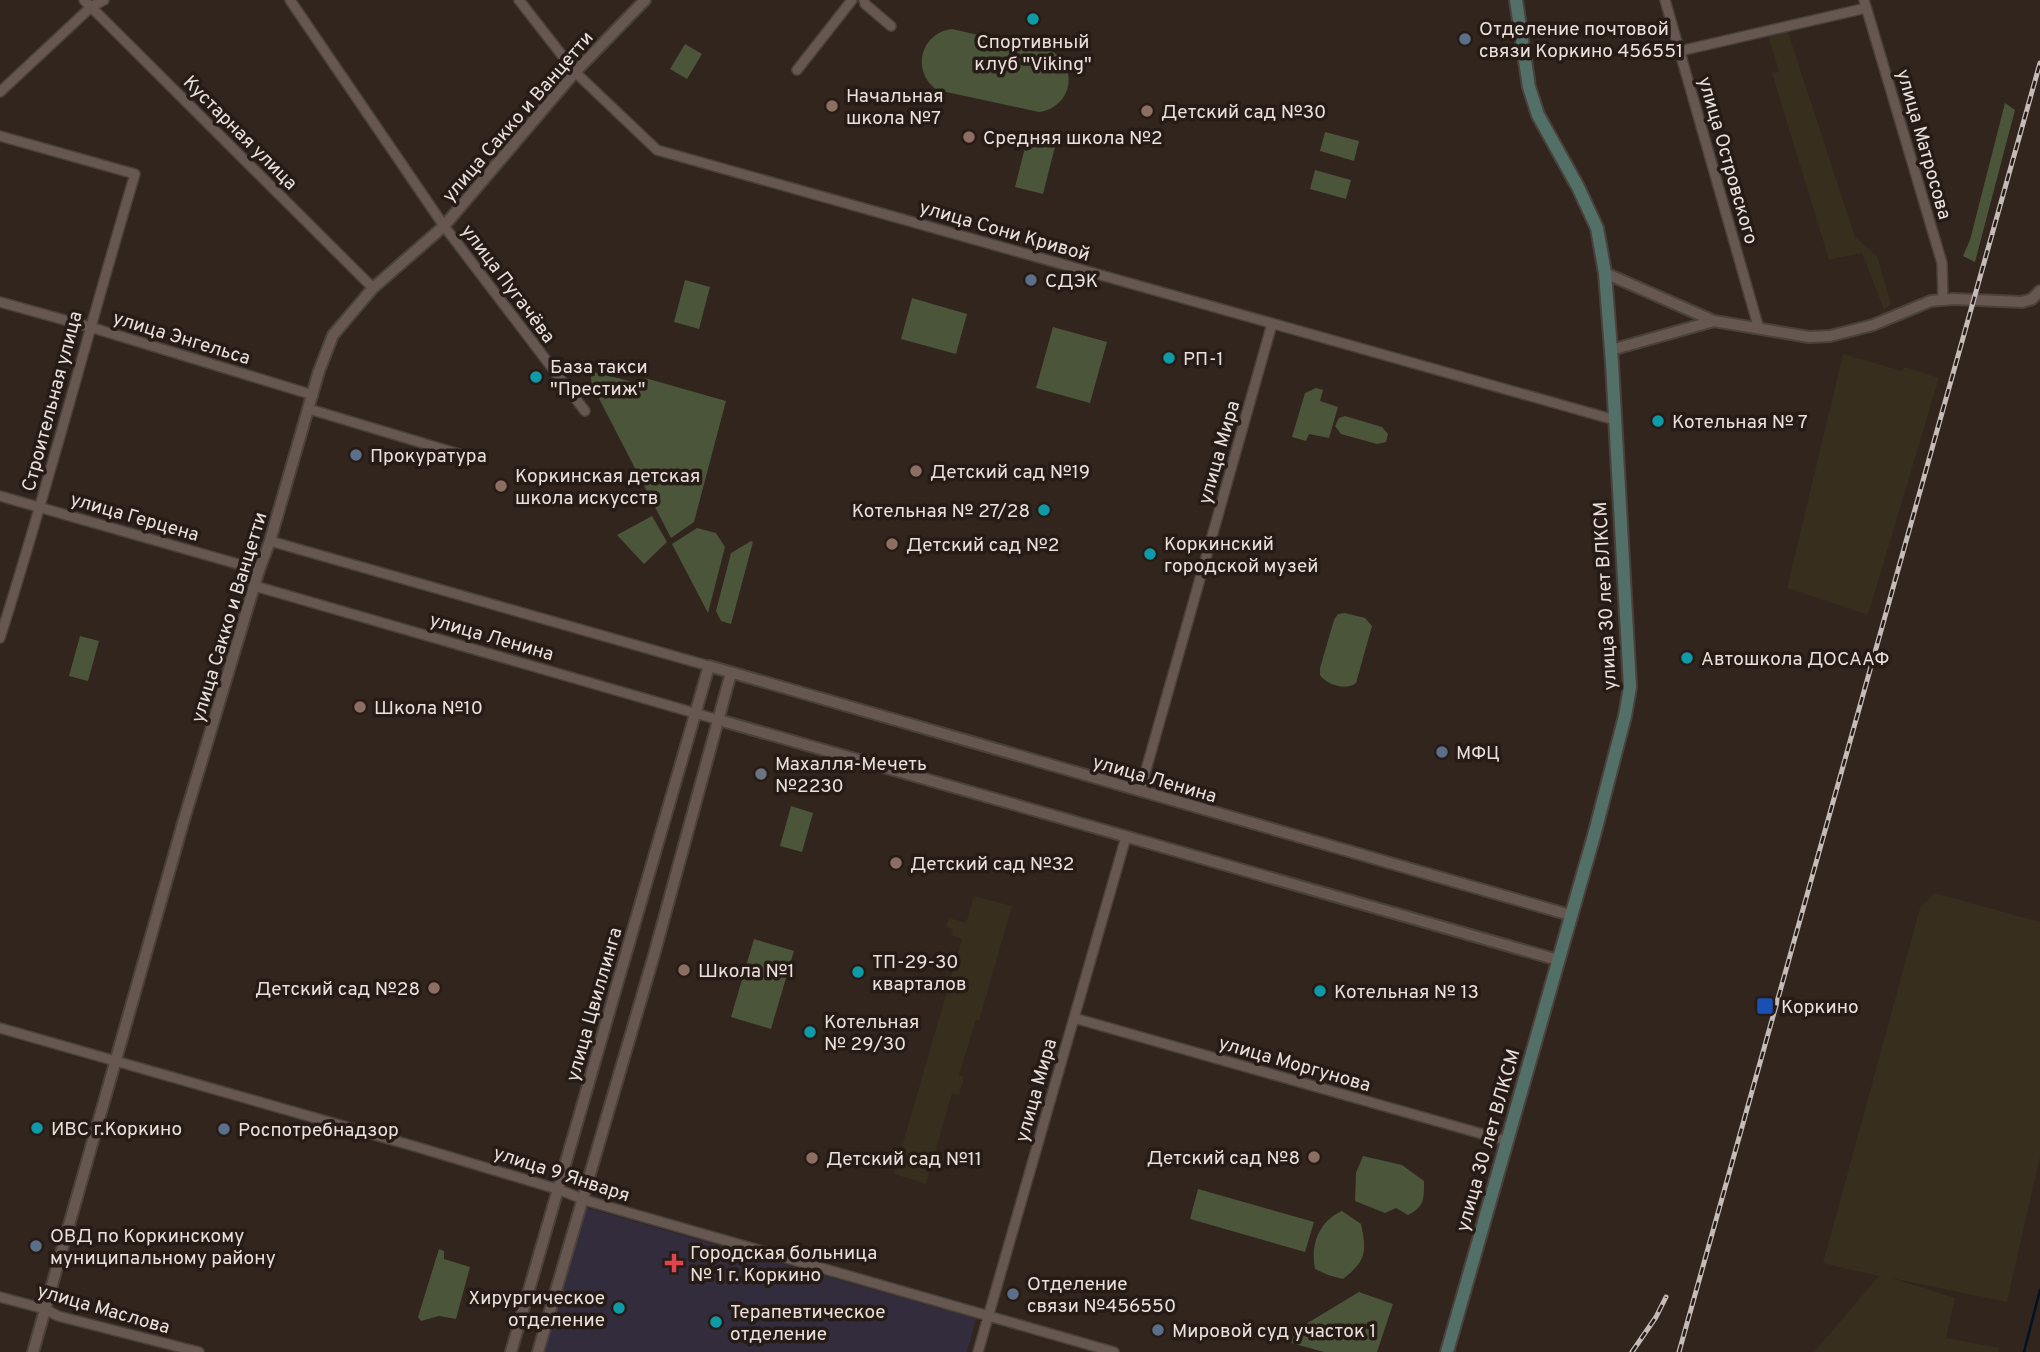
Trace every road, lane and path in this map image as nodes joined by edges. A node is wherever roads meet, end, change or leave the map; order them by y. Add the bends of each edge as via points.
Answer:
1 (104, 0) edge
2 (290, 0) edge
3 (519, 0) edge
4 (645, 0) edge
5 (852, 0) edge
6 (864, 0) edge
7 (1516, 0) edge
8 (1665, 0) edge
9 (87, 4) edge
10 (1865, 4) edge
11 (891, 26) dead end
12 (1680, 51) junction
13 (797, 70) dead end
14 (575, 72) junction
15 (0, 92) edge
16 (0, 136) edge
17 (444, 226) junction
18 (1605, 273) junction
19 (373, 288) junction
20 (2040, 291) edge
21 (1943, 299) junction
22 (2040, 301) edge
23 (0, 302) edge
24 (2022, 302) junction
25 (1714, 321) junction
26 (1272, 324) junction
27 (90, 327) junction
28 (1759, 329) junction
29 (1611, 350) junction
30 (313, 396) junction
31 (309, 409) junction
32 (586, 411) dead end
33 (1615, 420) junction
34 (459, 454) dead end
35 (0, 496) edge
36 (40, 507) junction
37 (270, 541) junction
38 (259, 570) junction
39 (255, 586) junction
40 (0, 638) edge
41 (709, 666) junction
42 (731, 673) junction
43 (696, 714) junction
44 (719, 720) junction
45 (1140, 791) junction
46 (1126, 837) junction
47 (1570, 915) junction
48 (1558, 960) junction
49 (1074, 1018) junction
50 (0, 1028) edge
51 (116, 1060) junction
52 (1507, 1142) junction
53 (557, 1189) junction
54 (583, 1200) junction
55 (0, 1297) edge
56 (45, 1309) junction
57 (988, 1315) junction
58 (33, 1352) edge
59 (199, 1352) edge
60 (511, 1352) edge
61 (538, 1352) edge
62 (978, 1352) edge
63 (1114, 1352) edge
64 (1447, 1352) edge

1 - 9 street
2 - 17 street, улица Пугачёва
3 - 14 street, улица Сони Кривой
4 - 14 street, улица Сакко и Ванцетти
5 - 13 street
6 - 11 street
7 - 18 main road, улица 30 лет ВЛКСМ via 1531,94 1597,228
8 - 12 street, улица Островского
9 - 15 street
9 - 19 street, Кустарная улица
10 - 12 street
10 - 21 street, улица Матросова via 1942,263
12 - 28 street, улица Островского
14 - 17 street, улица Сакко и Ванцетти
14 - 26 street, улица Сони Кривой via 657,150
16 - 27 street, Строительная улица via 135,174
17 - 19 street, улица Сакко и Ванцетти
17 - 32 street, улица Пугачёва
18 - 25 street
18 - 29 main road, улица 30 лет ВЛКСМ
19 - 30 street, улица Сакко и Ванцетти via 333,335
20 - 24 street
21 - 24 street
21 - 28 street via 1830,336
22 - 24 street
23 - 27 street, улица Энгельса
25 - 28 street
25 - 29 street
26 - 33 street, улица Сони Кривой
26 - 45 street, улица Мира
27 - 30 street, улица Энгельса
27 - 36 street, Строительная улица
29 - 33 main road, улица 30 лет ВЛКСМ
30 - 31 street, улица Сакко и Ванцетти
31 - 34 street
31 - 37 street, улица Сакко и Ванцетти
33 - 47 main road, улица 30 лет ВЛКСМ via 1630,688
35 - 36 street, улица Герцена
36 - 38 street, улица Герцена
36 - 40 street, Строительная улица
37 - 38 street, улица Сакко и Ванцетти
37 - 41 street, улица Ленина
38 - 39 street, улица Сакко и Ванцетти
39 - 43 street, улица Ленина
39 - 51 street, улица Сакко и Ванцетти
41 - 42 street, улица Ленина
41 - 43 street, улица Цвиллинга
42 - 44 street
42 - 45 street, улица Ленина
43 - 44 street, улица Ленина
43 - 53 street, улица Цвиллинга
44 - 46 street, улица Ленина
44 - 54 street
45 - 47 street, улица Ленина
46 - 48 street, улица Ленина
46 - 49 street, улица Мира
47 - 48 main road, улица 30 лет ВЛКСМ
48 - 52 main road, улица 30 лет ВЛКСМ
49 - 52 street, улица Моргунова
49 - 57 street, улица Мира
50 - 51 street, улица 9 Января
51 - 53 street, улица 9 Января
51 - 56 street, улица Сакко и Ванцетти
52 - 64 main road, улица 30 лет ВЛКСМ
53 - 54 street, улица 9 Января
53 - 60 street, улица Цвиллинга
54 - 57 street, улица 9 Января
54 - 61 street
55 - 56 street, улица Маслова
56 - 58 street, улица Сакко и Ванцетти
56 - 59 street, улица Маслова
57 - 62 street, улица Мира
57 - 63 street, улица 9 Января

